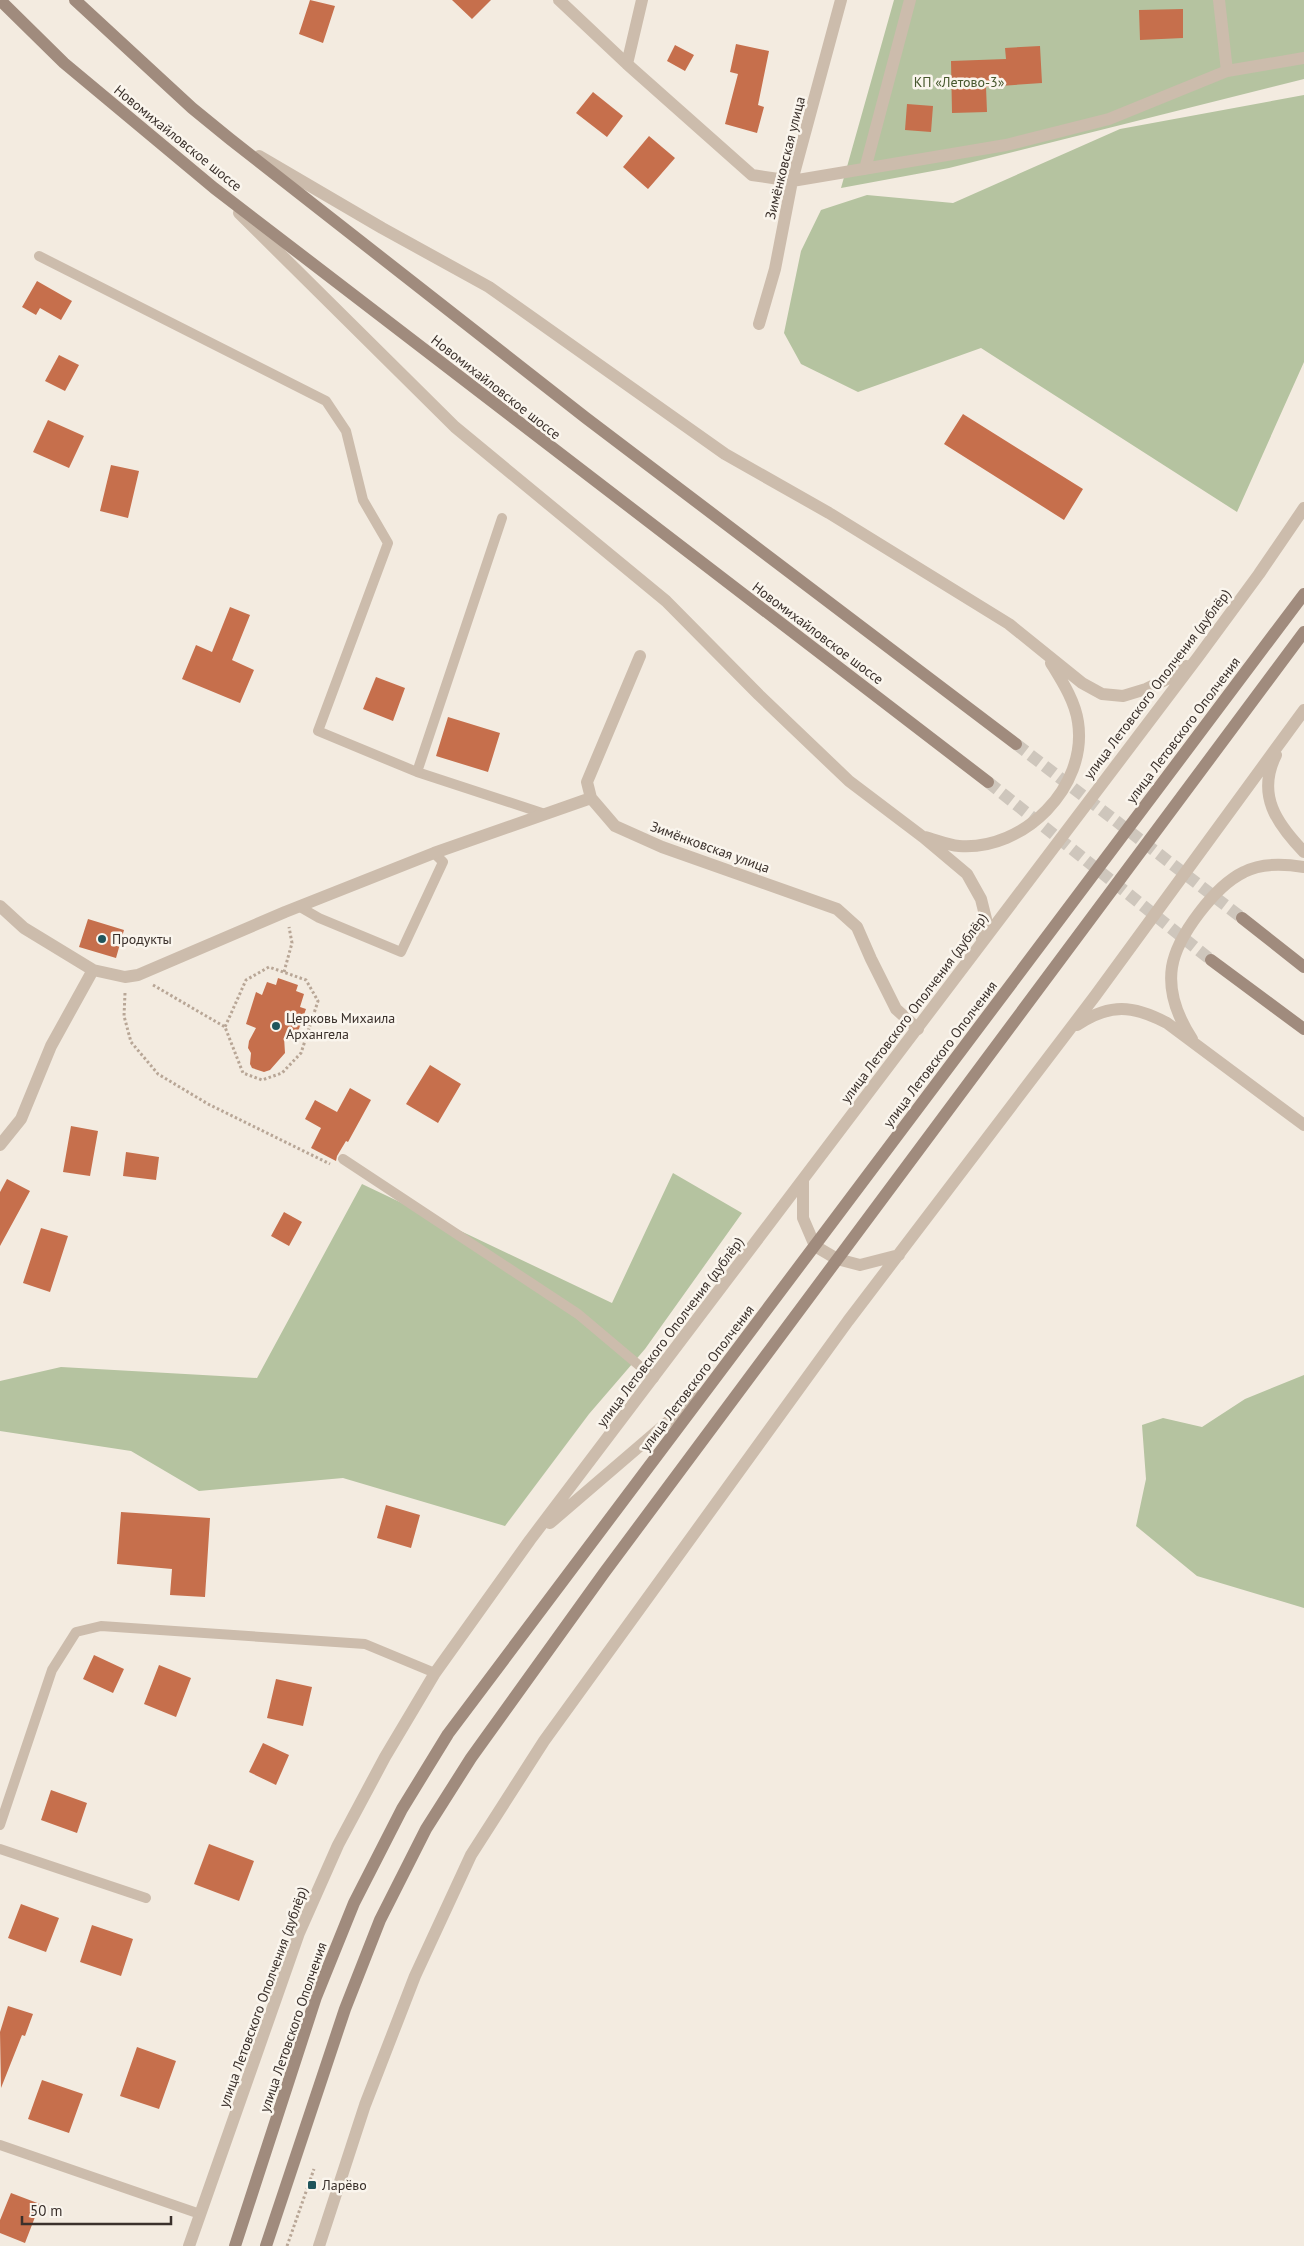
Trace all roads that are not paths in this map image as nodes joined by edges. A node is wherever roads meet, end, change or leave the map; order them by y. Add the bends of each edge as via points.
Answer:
1 (0, 0) edge
2 (75, 0) edge
3 (559, 0) edge
4 (642, 0) edge
5 (841, 0) edge
6 (910, 0) edge
7 (1219, 0) edge
8 (1304, 58) edge
9 (627, 64) junction
10 (1227, 71) junction
11 (230, 139) junction
12 (865, 169) junction
13 (792, 181) junction
14 (214, 188) junction
15 (39, 256) dead end
16 (759, 324) dead end
17 (1304, 508) edge
18 (502, 518) dead end
19 (1304, 594) edge
20 (1304, 632) edge
21 (640, 656) dead end
22 (1047, 656) junction
23 (1198, 657) junction
24 (1304, 710) edge
25 (1284, 737) junction
26 (1016, 744) tunnel mouth
27 (417, 772) junction
28 (988, 782) tunnel mouth
29 (591, 798) junction
30 (545, 814) junction
31 (923, 837) junction
32 (1304, 852) edge
33 (434, 853) junction
34 (1304, 867) edge
35 (0, 906) edge
36 (300, 907) junction
37 (1242, 918) tunnel mouth
38 (980, 946) junction
39 (1212, 960) tunnel mouth
40 (1304, 967) edge
41 (93, 970) junction
42 (918, 1029) junction
43 (1304, 1029) edge
44 (1068, 1031) junction
45 (1196, 1045) junction
46 (1304, 1125) edge
47 (0, 1145) edge
48 (342, 1159) dead end
49 (803, 1181) junction
50 (815, 1246) junction
51 (899, 1255) junction
52 (838, 1259) junction
53 (654, 1378) junction
54 (711, 1385) junction
55 (530, 1540) junction
56 (435, 1673) junction
57 (0, 1825) edge
58 (0, 1850) edge
59 (146, 1898) dead end
60 (0, 2144) edge
61 (200, 2214) junction
62 (189, 2246) edge
63 (235, 2246) edge
64 (266, 2246) edge
65 (318, 2246) edge

1 - 14 main road, Новомихайловское шоссе via 64,63
2 - 11 main road
3 - 9 street
4 - 9 street
5 - 13 street, Зимёнковская улица
6 - 12 street
7 - 10 street
8 - 10 street
9 - 13 street via 752,175
10 - 12 street via 1109,119 1006,144
11 - 22 street via 489,288 724,454 950,586 1008,624
11 - 26 main road via 586,418
12 - 13 street
13 - 16 street, Зимёнковская улица via 775,269
14 - 28 main road, Новомихайловское шоссе
14 - 31 street via 455,427 666,601 849,781
15 - 27 lane via 326,401 346,431 363,500 388,543 318,731
17 - 23 street, улица Летовского Ополчения (дублёр)
18 - 27 lane
19 - 50 main road, улица Летовского Ополчения
20 - 52 main road
21 - 29 street via 587,782
22 - 23 street via 1102,694 1123,696 1167,679
22 - 31 street via 1069,693 1078,721 1079,748 1072,773 1057,798 1040,818 1015,834 986,844 958,846
23 - 38 street, улица Летовского Ополчения (дублёр)
24 - 25 street
25 - 32 street via 1273,760 1270,802 1276,819
25 - 44 street
27 - 30 lane
29 - 30 street
29 - 42 street, Зимёнковская улица via 622,830 837,909 857,927 896,1009
30 - 33 street
31 - 38 street via 967,874 975,885 986,919
33 - 36 street
33 - 36 lane via 443,862 401,952
34 - 45 street via 1272,865 1244,871 1221,888 1197,915 1178,949 1172,968 1173,996 1181,1020
35 - 41 street via 24,928
36 - 41 street via 138,975 125,977
37 - 40 main road
38 - 42 street, улица Летовского Ополчения (дублёр)
39 - 43 main road
41 - 47 street via 52,1046 21,1119
42 - 49 street, улица Летовского Ополчения (дублёр)
44 - 45 street via 1107,1010 1127,1009 1147,1013 1167,1023
44 - 51 street
45 - 46 street
48 - 53 lane via 578,1314
49 - 50 street via 802,1218
49 - 53 street, улица Летовского Ополчения (дублёр)
50 - 52 street
50 - 54 main road, улица Летовского Ополчения
51 - 52 street via 860,1265
51 - 65 street via 544,1741 471,1855 415,1976 365,2105
52 - 64 main road via 604,1573 471,1758 426,1829 380,1920 345,2009
53 - 55 street, улица Летовского Ополчения (дублёр)
54 - 55 street
54 - 63 main road, улица Летовского Ополчения via 448,1734 402,1808 354,1903 316,1997
55 - 56 street, улица Летовского Ополчения (дублёр)
56 - 57 lane via 365,1644 101,1626 76,1632 52,1670
56 - 61 street, улица Летовского Ополчения (дублёр) via 338,1845 299,1933
58 - 59 lane
60 - 61 lane
61 - 62 street, улица Летовского Ополчения (дублёр)

